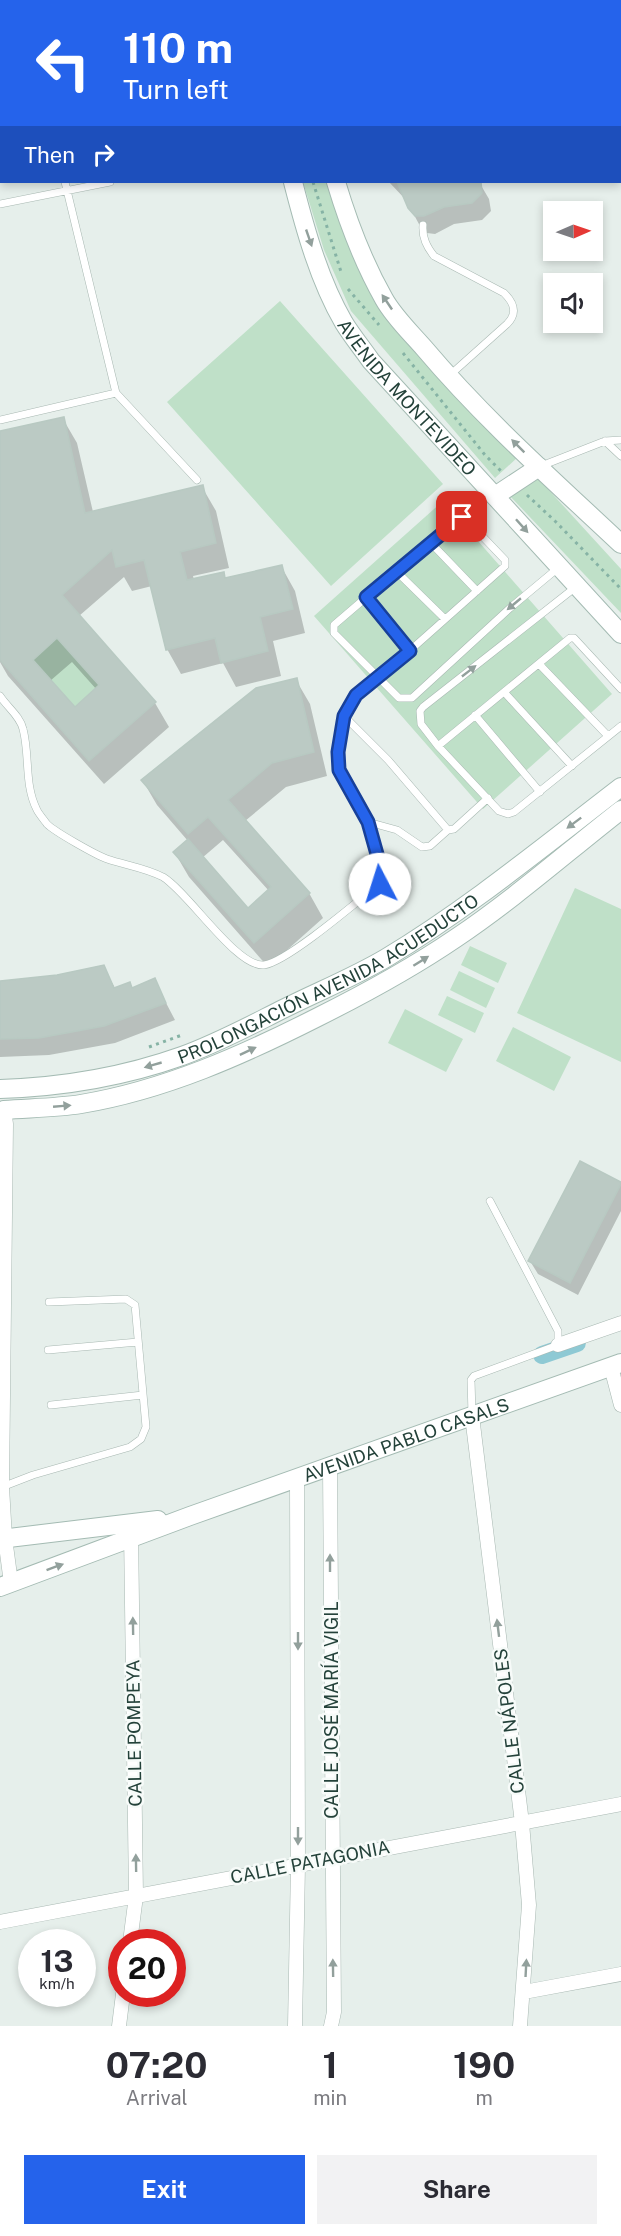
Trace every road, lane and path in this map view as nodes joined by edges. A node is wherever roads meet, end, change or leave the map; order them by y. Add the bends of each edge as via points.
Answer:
1 (65, 183) edge
2 (105, 183) edge
3 (293, 183) edge
4 (336, 183) edge
5 (67, 190) junction
6 (0, 204) edge
7 (423, 225) dead end
8 (448, 377) junction
9 (116, 393) junction
10 (0, 420) edge
11 (621, 440) edge
12 (605, 441) junction
13 (621, 456) edge
14 (539, 467) junction
15 (197, 480) dead end
16 (495, 496) junction
17 (430, 542) junction
18 (621, 544) edge
19 (559, 567) junction
20 (396, 571) junction
21 (577, 586) junction
22 (477, 591) junction
23 (366, 597) junction
24 (445, 619) junction
25 (621, 634) edge
26 (410, 651) junction
27 (539, 664) junction
28 (379, 678) junction
29 (621, 690) edge
30 (504, 692) junction
31 (0, 696) edge
32 (412, 698) junction
33 (423, 707) junction
34 (475, 715) junction
35 (344, 716) junction
36 (621, 726) edge
37 (608, 736) junction
38 (438, 746) junction
39 (572, 766) junction
40 (621, 787) edge
41 (540, 792) junction
42 (488, 798) junction
43 (621, 810) edge
44 (368, 822) junction
45 (448, 830) junction
46 (384, 960) junction
47 (393, 979) junction
48 (190, 1033) dead end
49 (148, 1047) dead end
50 (0, 1089) edge
51 (2, 1110) edge
52 (489, 1201) dead end
53 (49, 1302) dead end
54 (621, 1323) edge
55 (138, 1342) junction
56 (558, 1345) junction
57 (48, 1350) dead end
58 (616, 1365) edge
59 (143, 1395) junction
60 (51, 1405) dead end
61 (621, 1405) edge
62 (472, 1416) junction
63 (330, 1466) junction
64 (297, 1478) junction
65 (2, 1487) junction
66 (131, 1531) junction
67 (2, 1539) edge
68 (6, 1585) edge
69 (621, 1804) edge
70 (522, 1823) junction
71 (331, 1858) junction
72 (298, 1865) junction
73 (136, 1896) junction
74 (0, 1922) edge
75 (132, 1929) edge
76 (621, 1974) edge
77 (524, 1992) junction
78 (121, 2007) edge
79 (119, 2026) edge
80 (295, 2026) edge
81 (332, 2026) edge
82 (520, 2026) edge

1 - 5 lane
2 - 5 lane
3 -> 16 street, AVENIDA MONTEVIDEO via 321,272 344,322 371,361
8 -> 4 street via 385,302 363,257
5 - 6 lane
5 - 9 lane
7 - 8 lane via 427,247 434,256 504,293 514,310 513,318
14 -> 8 street
9 - 10 lane
9 - 15 lane
11 - 12 lane
12 - 13 lane
12 - 14 lane
14 - 16 street
14 - 18 street
16 -> 19 street, AVENIDA MONTEVIDEO
17 - 20 lane
17 - 22 lane
17 - 22 lane via 465,517 506,563
19 - 21 street, AVENIDA MONTEVIDEO
19 -> 32 lane
20 - 23 lane
20 - 24 lane
21 - 25 street, AVENIDA MONTEVIDEO
33 -> 21 lane
22 - 24 lane
23 - 26 lane
23 - 28 lane via 336,622 334,633
24 - 26 lane
26 - 28 lane
27 - 29 lane via 574,638
27 - 30 lane
27 - 37 lane
28 - 32 lane via 399,698
28 - 35 lane via 356,695
30 - 34 lane
30 - 39 lane
31 - 44 lane via 23,728 31,792 36,809 48,825 105,858 163,877 248,962 265,965 278,960 380,884 382,872
32 - 33 lane
33 - 38 lane via 421,724
34 - 38 lane
34 - 41 lane
35 - 44 lane via 339,770
35 - 45 lane
36 - 37 lane
37 - 39 lane
38 - 42 lane
39 - 41 lane
40 -> 46 street, PROLONGACIÓN AVENIDA ACUEDUCTO via 493,885
41 - 42 lane via 508,814
42 - 45 lane
47 -> 43 street, PROLONGACIÓN AVENIDA ACUEDUCTO via 506,902
44 - 45 lane via 397,831 422,847 430,846
46 - 47 street
46 -> 50 street, PROLONGACIÓN AVENIDA ACUEDUCTO via 181,1056 84,1082
51 -> 47 street, PROLONGACIÓN AVENIDA ACUEDUCTO via 81,1104 191,1076
48 - 49 path
51 - 65 street via 6,1136
52 - 56 lane via 558,1331
53 - 55 lane via 131,1301 135,1305
54 - 56 street
55 - 57 lane
55 - 59 lane
56 - 62 lane via 474,1376
58 - 61 street
58 - 62 street, AVENIDA PABLO CASALS
59 - 60 lane
59 - 65 lane via 146,1427 130,1447
62 - 63 street, AVENIDA PABLO CASALS
70 -> 62 street, CALLE NÁPOLES
63 - 64 street, AVENIDA PABLO CASALS
71 -> 63 street, CALLE JOSÉ MARÍA VIGIL
64 - 66 street, AVENIDA PABLO CASALS via 190,1516
64 -> 72 street, CALLE JOSÉ MARÍA VIGIL
65 - 67 street
66 - 67 street, AVENIDA PABLO CASALS
68 -> 66 street, AVENIDA PABLO CASALS
73 -> 66 street, CALLE POMPEYA
67 - 68 street
69 - 70 street, CALLE PATAGONIA
70 - 71 street, CALLE PATAGONIA
77 -> 70 street, CALLE NÁPOLES via 529,1905
71 - 72 street, CALLE PATAGONIA
81 -> 71 street, CALLE JOSÉ MARÍA VIGIL
72 - 73 street, CALLE PATAGONIA
72 - 80 street, CALLE JOSÉ MARÍA VIGIL
73 - 74 street, CALLE PATAGONIA
73 - 75 street, CALLE POMPEYA
76 - 77 street
77 - 82 street, CALLE NÁPOLES
78 - 79 street

